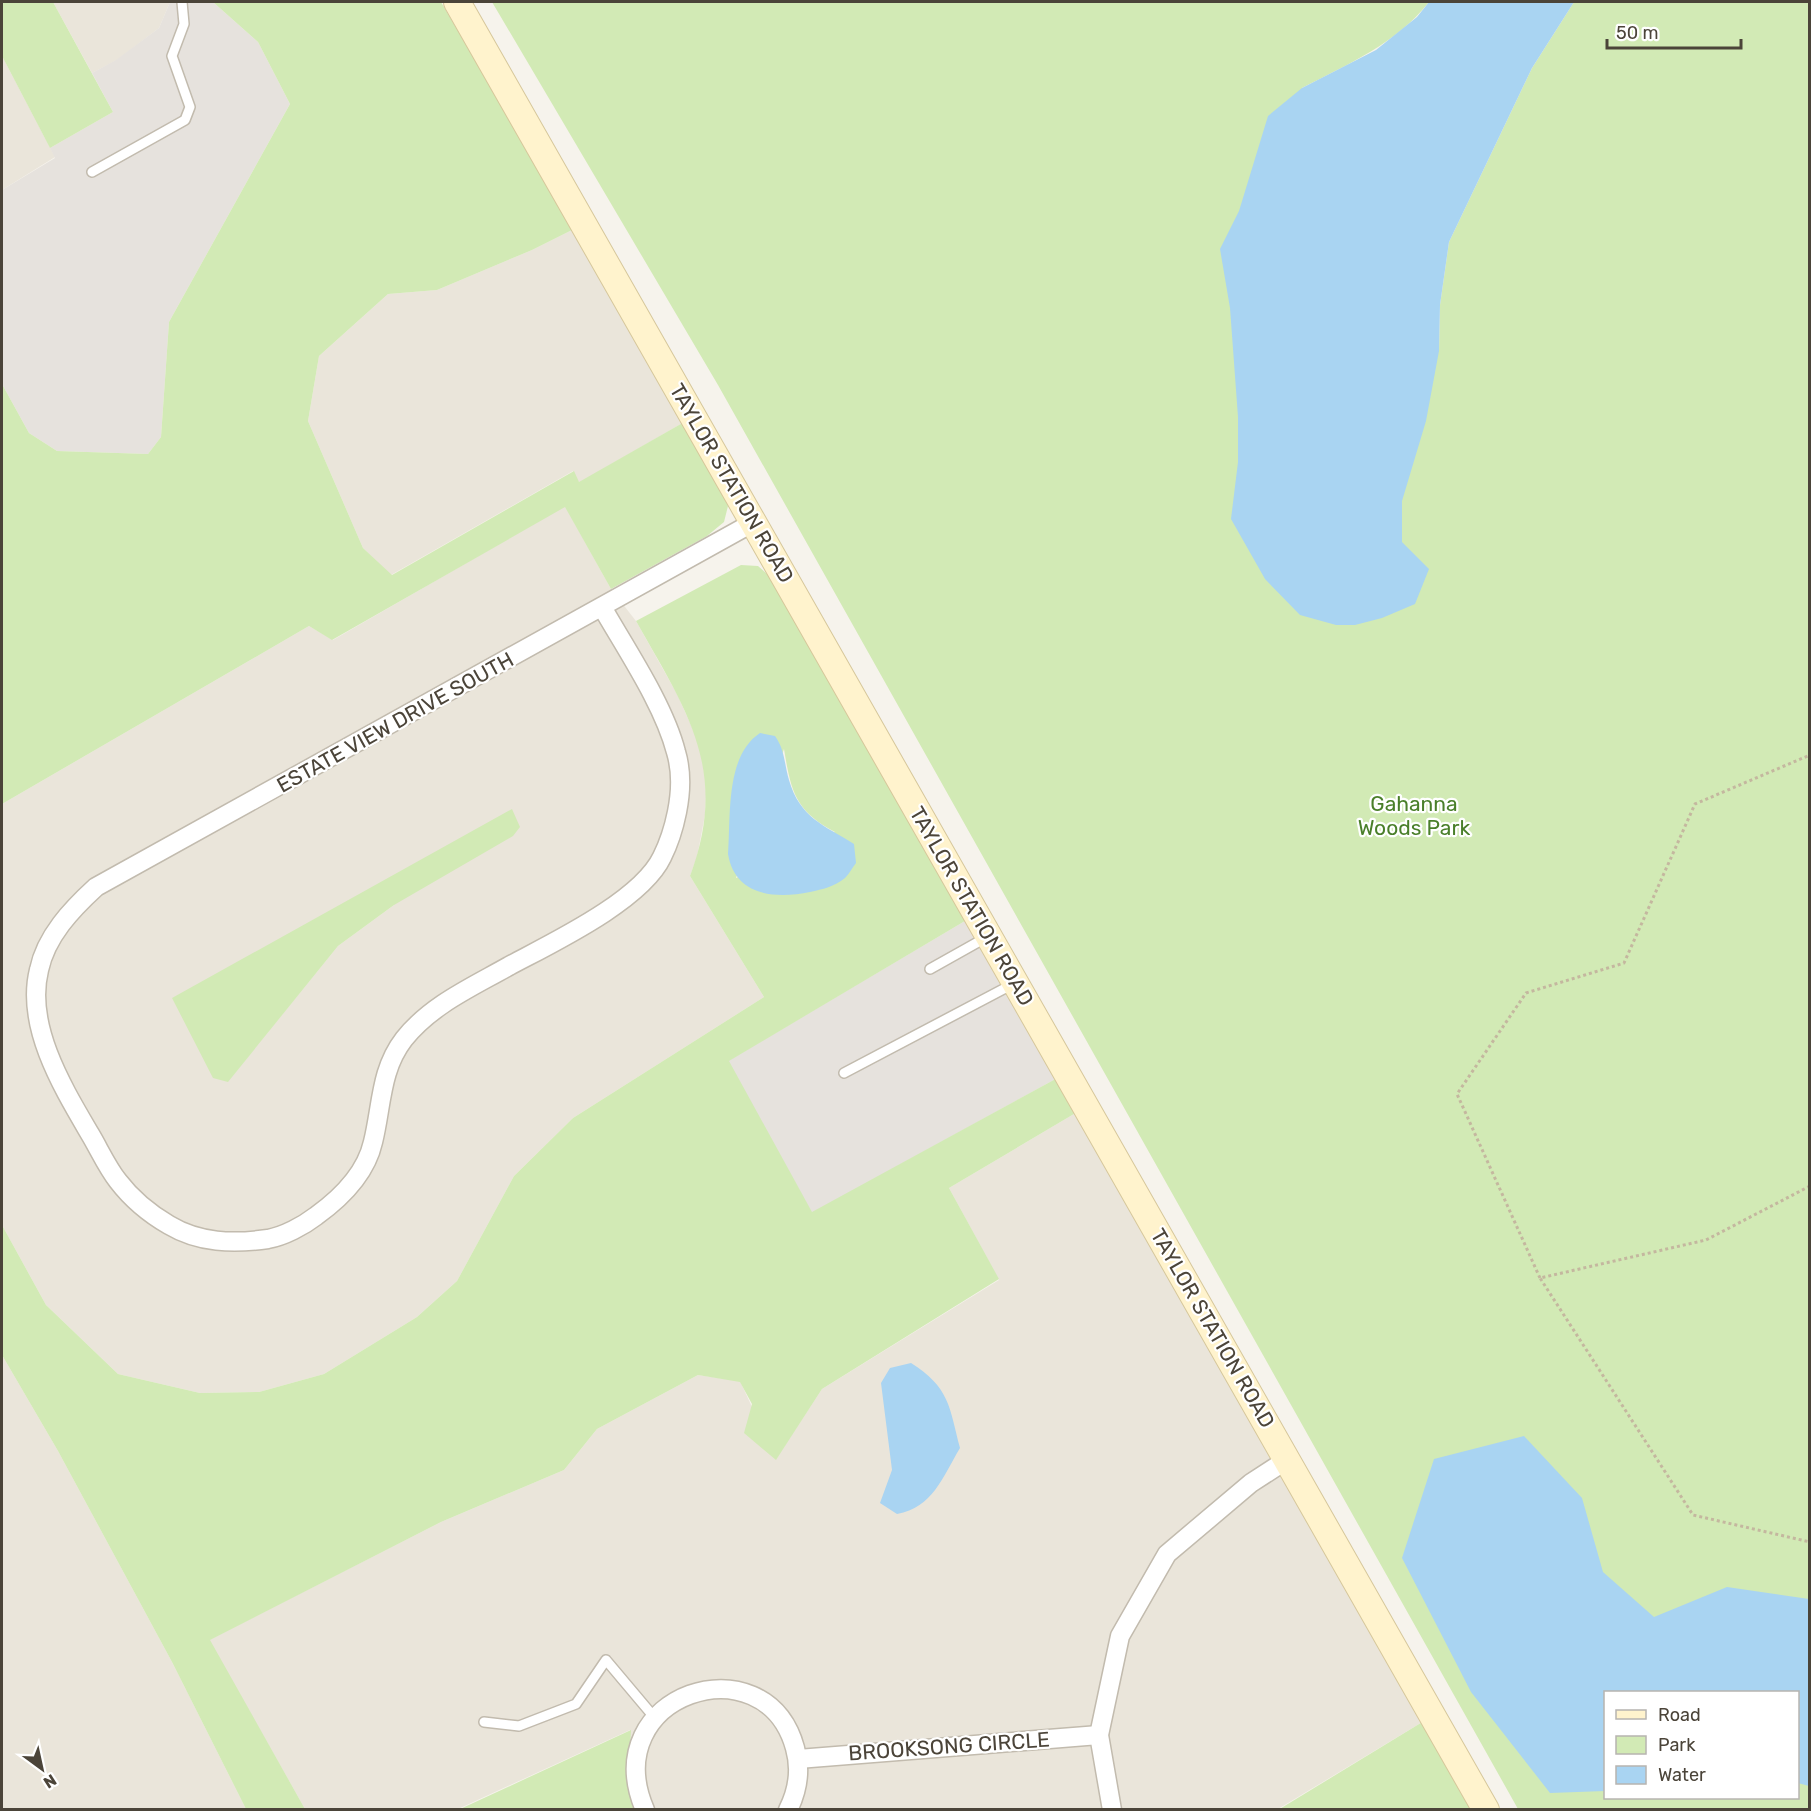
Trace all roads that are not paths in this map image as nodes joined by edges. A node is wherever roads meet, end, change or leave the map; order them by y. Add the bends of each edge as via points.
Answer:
1 (182, 2) edge
2 (457, 2) edge
3 (92, 172) dead end
4 (754, 522) junction
5 (602, 607) junction
6 (989, 936) junction
7 (930, 969) dead end
8 (1015, 982) junction
9 (843, 1073) dead end
10 (1288, 1459) junction
11 (654, 1717) junction
12 (484, 1722) dead end
13 (1100, 1735) junction
14 (798, 1759) junction
15 (645, 1809) edge
16 (788, 1809) edge
17 (1112, 1809) edge
18 (1486, 1809) edge

1 - 3 lane via 184,24 172,56 190,107 185,120
2 - 4 main road, TAYLOR STATION ROAD
4 - 5 street, ESTATE VIEW DRIVE SOUTH
4 - 6 main road, TAYLOR STATION ROAD
5 - 5 street, ESTATE VIEW DRIVE SOUTH via 663,717 677,752 681,789 661,860 608,912 451,998 419,1023 402,1041 390,1063 382,1086 373,1144 357,1177 334,1203 304,1224 273,1238 238,1242 202,1240 143,1208 118,1180 56,1075 36,1008 39,969 51,940 71,910 96,888
6 - 7 lane
6 - 8 main road, TAYLOR STATION ROAD
8 - 9 lane
8 - 10 main road, TAYLOR STATION ROAD
10 - 13 street via 1251,1483 1167,1554 1120,1636
10 - 18 main road, TAYLOR STATION ROAD
11 - 12 lane via 606,1660 576,1704 519,1726
11 - 14 street via 689,1693 730,1689 768,1706 793,1739
11 - 15 street via 636,1753 638,1793
13 - 14 street, BROOKSONG CIRCLE
13 - 17 street
14 - 16 street via 798,1779

